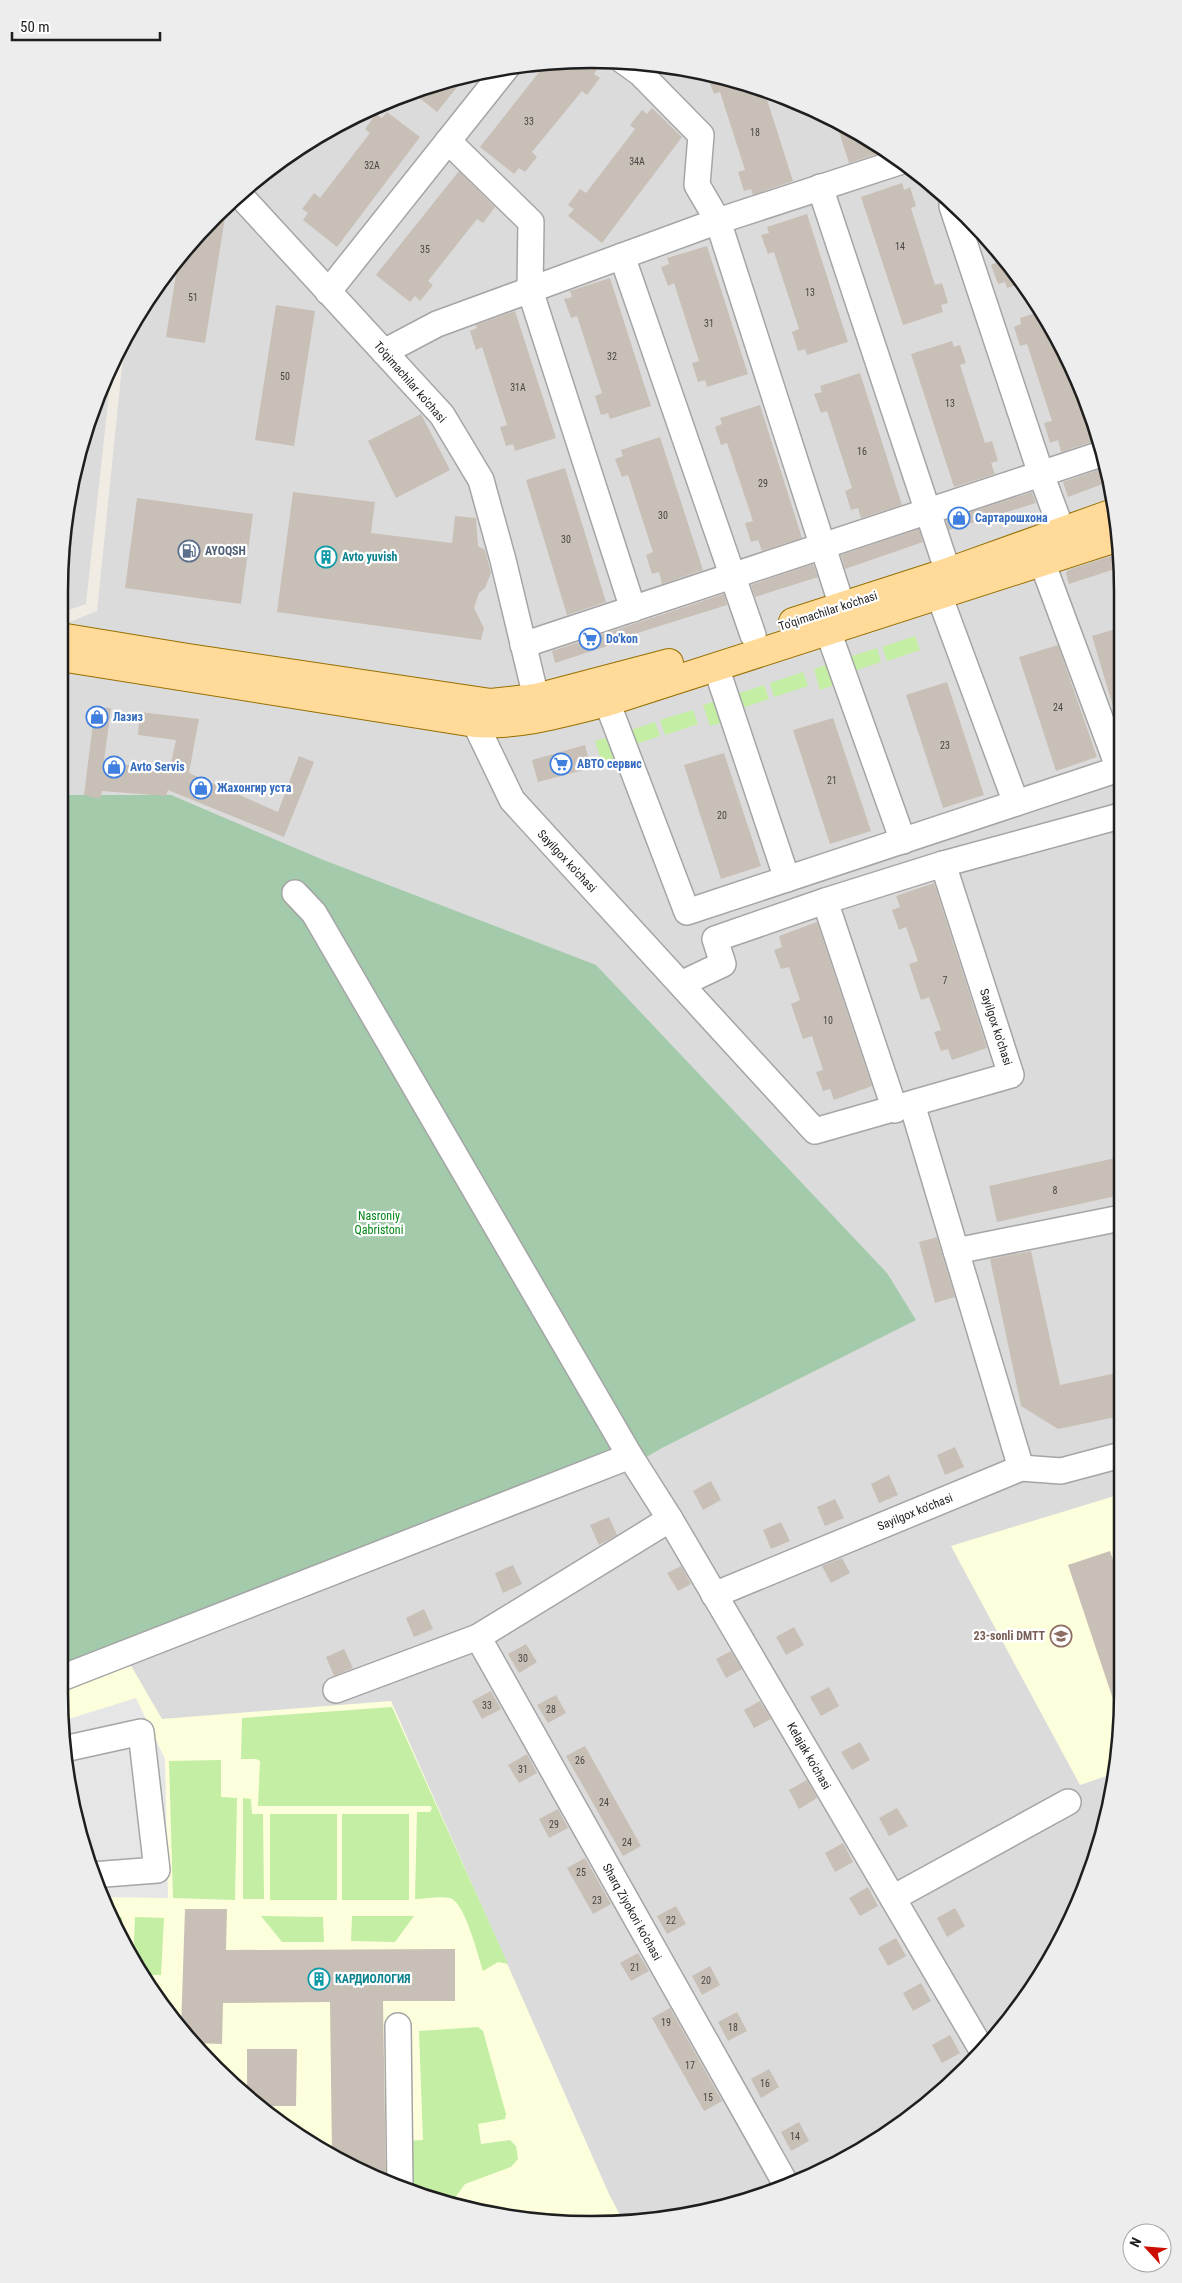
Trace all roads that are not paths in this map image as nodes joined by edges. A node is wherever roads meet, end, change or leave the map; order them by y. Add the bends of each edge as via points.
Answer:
1 (641, 70) edge
2 (500, 76) edge
3 (448, 141) junction
4 (893, 164) edge
5 (820, 187) junction
6 (244, 199) edge
7 (955, 215) edge
8 (718, 220) junction
9 (622, 256) junction
10 (530, 290) junction
11 (328, 292) junction
12 (384, 352) junction
13 (1097, 455) edge
14 (1041, 474) junction
15 (928, 512) junction
16 (1109, 515) edge
17 (1062, 531) junction
18 (1111, 539) edge
19 (823, 546) junction
20 (1042, 562) junction
21 (732, 576) junction
22 (944, 583) junction
23 (842, 606) junction
24 (633, 609) junction
25 (828, 631) junction
26 (753, 635) junction
27 (68, 638) edge
28 (524, 645) junction
29 (68, 658) edge
30 (716, 667) junction
31 (606, 702) junction
32 (538, 708) junction
33 (475, 723) junction
34 (1114, 756) edge
35 (1114, 771) edge
36 (1016, 803) junction
37 (1114, 818) edge
38 (903, 840) junction
39 (943, 864) junction
40 (787, 879) junction
41 (295, 893) dead end
42 (825, 901) junction
43 (681, 984) junction
44 (904, 1107) junction
45 (1114, 1219) edge
46 (956, 1251) junction
47 (1114, 1457) edge
48 (632, 1460) junction
49 (1021, 1468) junction
50 (670, 1519) junction
51 (714, 1595) junction
52 (478, 1637) junction
53 (68, 1676) edge
54 (336, 1690) dead end
55 (71, 1747) edge
56 (1068, 1802) dead end
57 (100, 1874) edge
58 (893, 1898) junction
59 (398, 2026) dead end
60 (978, 2044) edge
61 (400, 2179) edge
62 (783, 2179) edge

1 - 8 street via 701,135 698,185
2 - 3 street
3 - 10 street via 531,222
3 - 11 street
4 - 5 street
5 - 8 street
5 - 15 street
6 - 11 street, To'qimachilar ko'chasi
7 - 14 street
8 - 9 street
8 - 19 street
9 - 10 street
9 - 21 street
10 - 12 street via 437,324
10 - 24 street
11 - 12 street, To'qimachilar ko'chasi
12 - 28 street, To'qimachilar ko'chasi via 442,415 481,480
13 - 14 street
14 - 15 street
14 - 17 street
15 - 19 street
15 - 22 street
16 - 17 main road, To'qimachilar ko'chasi
17 - 22 main road, To'qimachilar ko'chasi
18 - 20 main road, To'qimachilar ko'chasi
19 - 21 street
19 - 23 street
20 - 22 main road, To'qimachilar ko'chasi
20 - 34 street
21 - 24 street
21 - 26 street
22 - 23 main road, To'qimachilar ko'chasi
22 - 25 main road, To'qimachilar ko'chasi
22 - 36 street
23 - 26 main road, To'qimachilar ko'chasi
24 - 28 street
25 - 30 main road, To'qimachilar ko'chasi
25 - 38 street
26 - 32 main road, To'qimachilar ko'chasi
27 - 32 main road, To'qimachilar ko'chasi via 479,702 506,702
28 - 32 street, To'qimachilar ko'chasi
29 - 33 main road, To'qimachilar ko'chasi
30 - 31 main road, To'qimachilar ko'chasi
30 - 40 street
31 - 32 main road, To'qimachilar ko'chasi
31 - 40 street via 687,912
32 - 33 main road, To'qimachilar ko'chasi via 506,723
33 - 43 street, Sayilgox ko'chasi via 512,800
35 - 36 street
36 - 38 street
37 - 39 street
38 - 40 street
39 - 42 street
39 - 44 street, Sayilgox ko'chasi via 1011,1075
41 - 48 street, Kelajak ko'chasi via 314,913
42 - 43 street via 715,939 724,964
42 - 44 street
43 - 44 street, Sayilgox ko'chasi via 815,1131
44 - 46 street
45 - 46 street
46 - 49 street
47 - 49 street, Sayilgox ko'chasi via 1061,1471
48 - 50 street, Kelajak ko'chasi
48 - 53 street
49 - 51 street, Sayilgox ko'chasi
50 - 51 street, Kelajak ko'chasi
50 - 52 street
51 - 58 street, Kelajak ko'chasi
52 - 54 street
52 - 62 street, Sharq Ziyokori ko'chasi
55 - 57 street via 140,1732 156,1870
56 - 58 street
58 - 60 street, Kelajak ko'chasi
59 - 61 street

